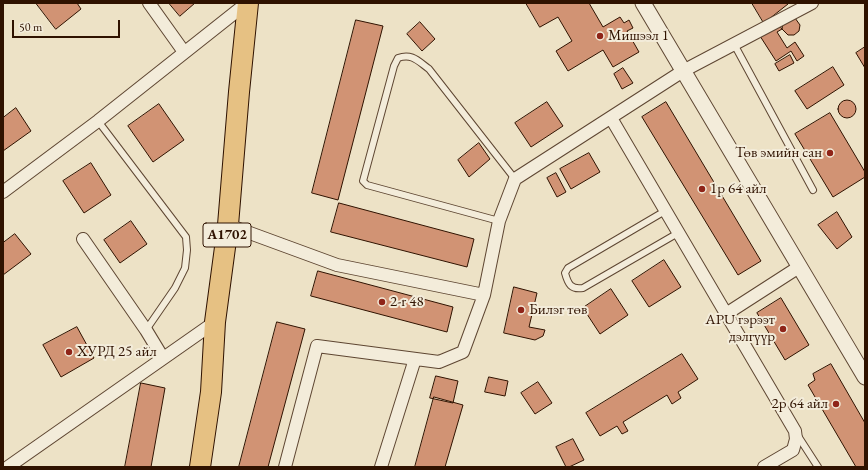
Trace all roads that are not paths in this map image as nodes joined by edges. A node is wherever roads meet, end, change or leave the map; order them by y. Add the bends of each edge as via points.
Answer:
1 (149, 3) edge
2 (247, 3) edge
3 (643, 3) edge
4 (812, 3) edge
5 (734, 44) junction
6 (184, 52) junction
7 (682, 71) junction
8 (610, 118) junction
9 (98, 121) junction
10 (515, 179) junction
11 (813, 190) dead end
12 (3, 192) edge
13 (665, 211) junction
14 (499, 222) junction
15 (228, 225) junction
16 (678, 233) junction
17 (83, 239) dead end
18 (800, 267) junction
19 (484, 295) junction
20 (726, 314) junction
21 (215, 322) junction
22 (146, 330) junction
23 (163, 358) junction
24 (415, 359) junction
25 (865, 377) edge
26 (795, 431) junction
27 (8, 467) edge
28 (200, 467) edge
29 (285, 467) edge
30 (381, 467) edge
31 (764, 467) edge
32 (818, 467) edge

1 - 6 street
2 - 6 street
2 - 15 highway, A1702
3 - 7 street
4 - 5 street
5 - 7 street
5 - 11 lane
6 - 9 street
7 - 8 street
7 - 18 street
8 - 10 street
8 - 13 street
9 - 12 street
9 - 22 lane via 186,237 185,268 175,288
10 - 14 street
10 - 14 lane via 429,69 413,57 405,55 398,58 363,181 367,185
13 - 16 street
13 - 16 lane via 568,268 565,273 567,281 572,287 583,288
14 - 19 street
15 - 19 street via 337,265
15 - 21 highway, A1702
16 - 20 street
17 - 22 street
18 - 20 street
18 - 25 street
19 - 24 street via 463,352 439,362
20 - 26 street
21 - 23 street
21 - 28 highway, A1702 via 211,392
22 - 23 street
23 - 27 street
24 - 29 street via 317,346
24 - 30 street
26 - 31 street via 793,450 779,461
26 - 32 lane

